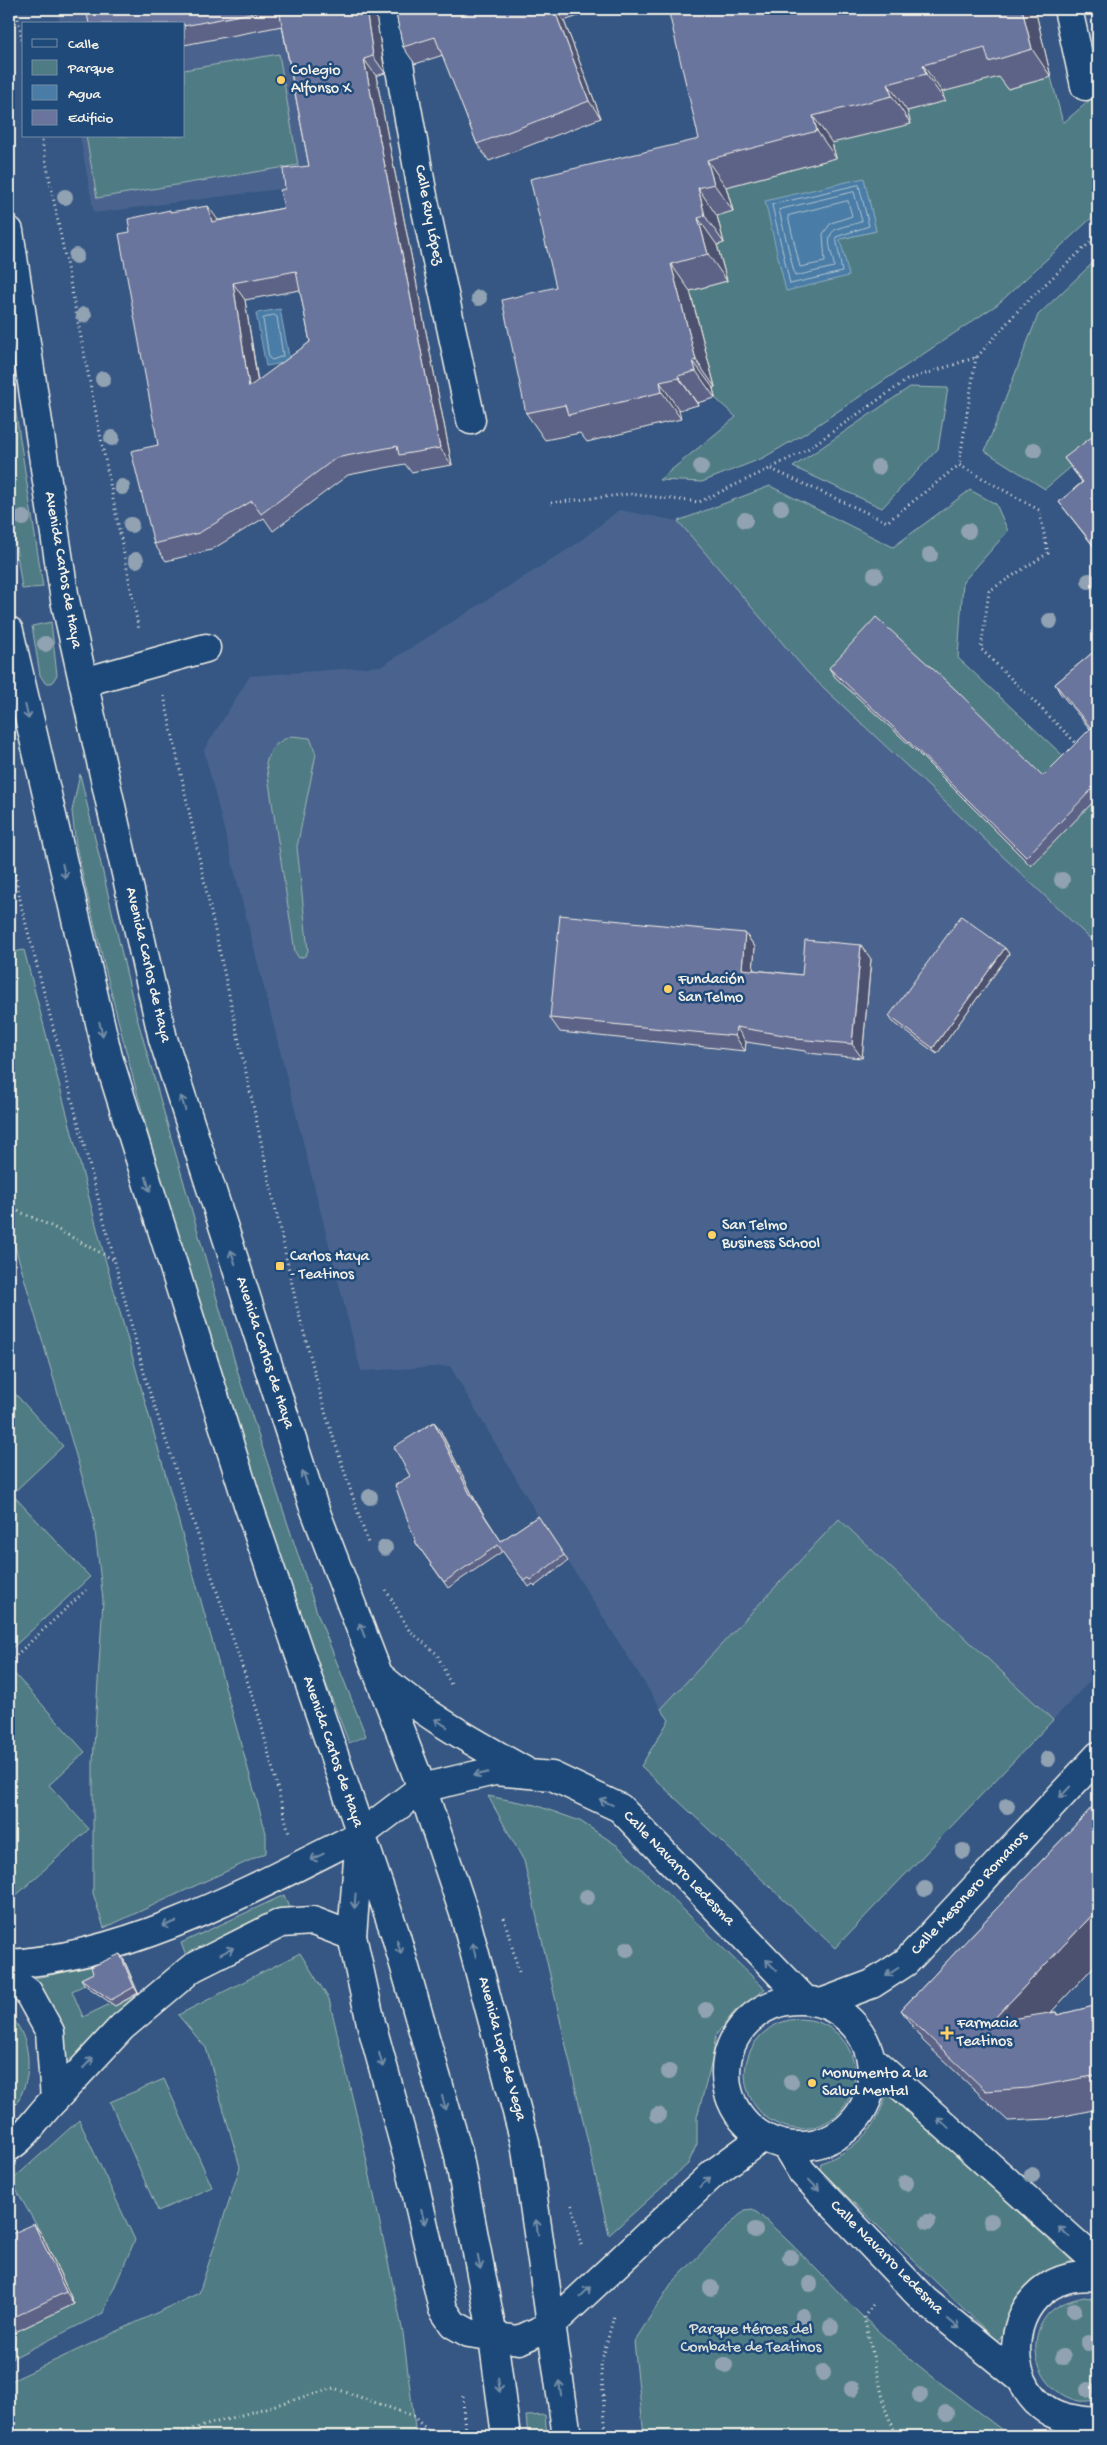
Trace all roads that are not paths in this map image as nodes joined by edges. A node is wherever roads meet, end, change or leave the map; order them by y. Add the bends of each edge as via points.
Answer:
1 (389, 9) edge
2 (1068, 9) edge
3 (1085, 86) dead end
4 (9, 231) edge
5 (471, 420) dead end
6 (9, 631) edge
7 (206, 648) dead end
8 (84, 682) junction
9 (380, 1676) junction
10 (1098, 1756) edge
11 (529, 1773) junction
12 (422, 1788) junction
13 (360, 1835) junction
14 (352, 1936) junction
15 (9, 1964) edge
16 (9, 1978) edge
17 (813, 2001) junction
18 (871, 2059) junction
19 (55, 2099) junction
20 (774, 2142) junction
21 (9, 2147) edge
22 (1098, 2266) edge
23 (1098, 2276) edge
24 (550, 2326) junction
25 (493, 2337) junction
26 (1021, 2379) junction
27 (1098, 2421) edge
28 (1074, 2427) edge
29 (506, 2436) edge
30 (567, 2436) edge

1 - 5 main road, Calle Ruy López via 423,196
2 - 3 main road
4 - 8 main road, Avenida Carlos de Haya via 65,600
6 -> 13 main road, Avenida Carlos de Haya via 108,1057 248,1504
7 - 8 main road
9 -> 8 main road, Avenida Carlos de Haya via 313,1505 163,1038
11 -> 9 main road via 452,1730 408,1701
9 - 12 main road, Avenida Lope de Vega
10 -> 17 main road, Calle Mesonero Romanos via 906,1962 872,1984
11 -> 12 main road, Calle Navarro Ledesma via 494,1771
17 -> 11 main road, Calle Navarro Ledesma via 620,1808 552,1776
12 - 13 main road
24 -> 12 main road, Avenida Lope de Vega via 525,2142 464,1913
13 -> 14 main road
13 -> 15 main road via 179,1921 87,1952
13 -> 25 main road via 395,1933 458,2152
19 -> 14 main road via 122,2027 192,1968 281,1923 313,1921
14 -> 25 main road via 443,2309 453,2324 469,2333
16 - 19 main road via 28,1992 50,2032
17 - 18 main road via 851,2021 864,2039
17 - 20 main road via 776,2003 752,2017 734,2039 726,2066 729,2094 742,2119
18 - 20 main road via 872,2088 860,2114 841,2134 814,2145
22 -> 18 main road
19 - 21 main road via 18,2142
24 -> 20 main road via 714,2173
20 -> 26 main road, Calle Navarro Ledesma via 924,2300
23 - 26 main road via 1060,2280 1040,2292 1025,2310 1016,2332 1015,2356
24 - 25 main road via 519,2340
30 -> 24 main road, Avenida Lope de Vega
25 -> 29 main road
26 - 28 main road via 1047,2410
27 - 28 main road

